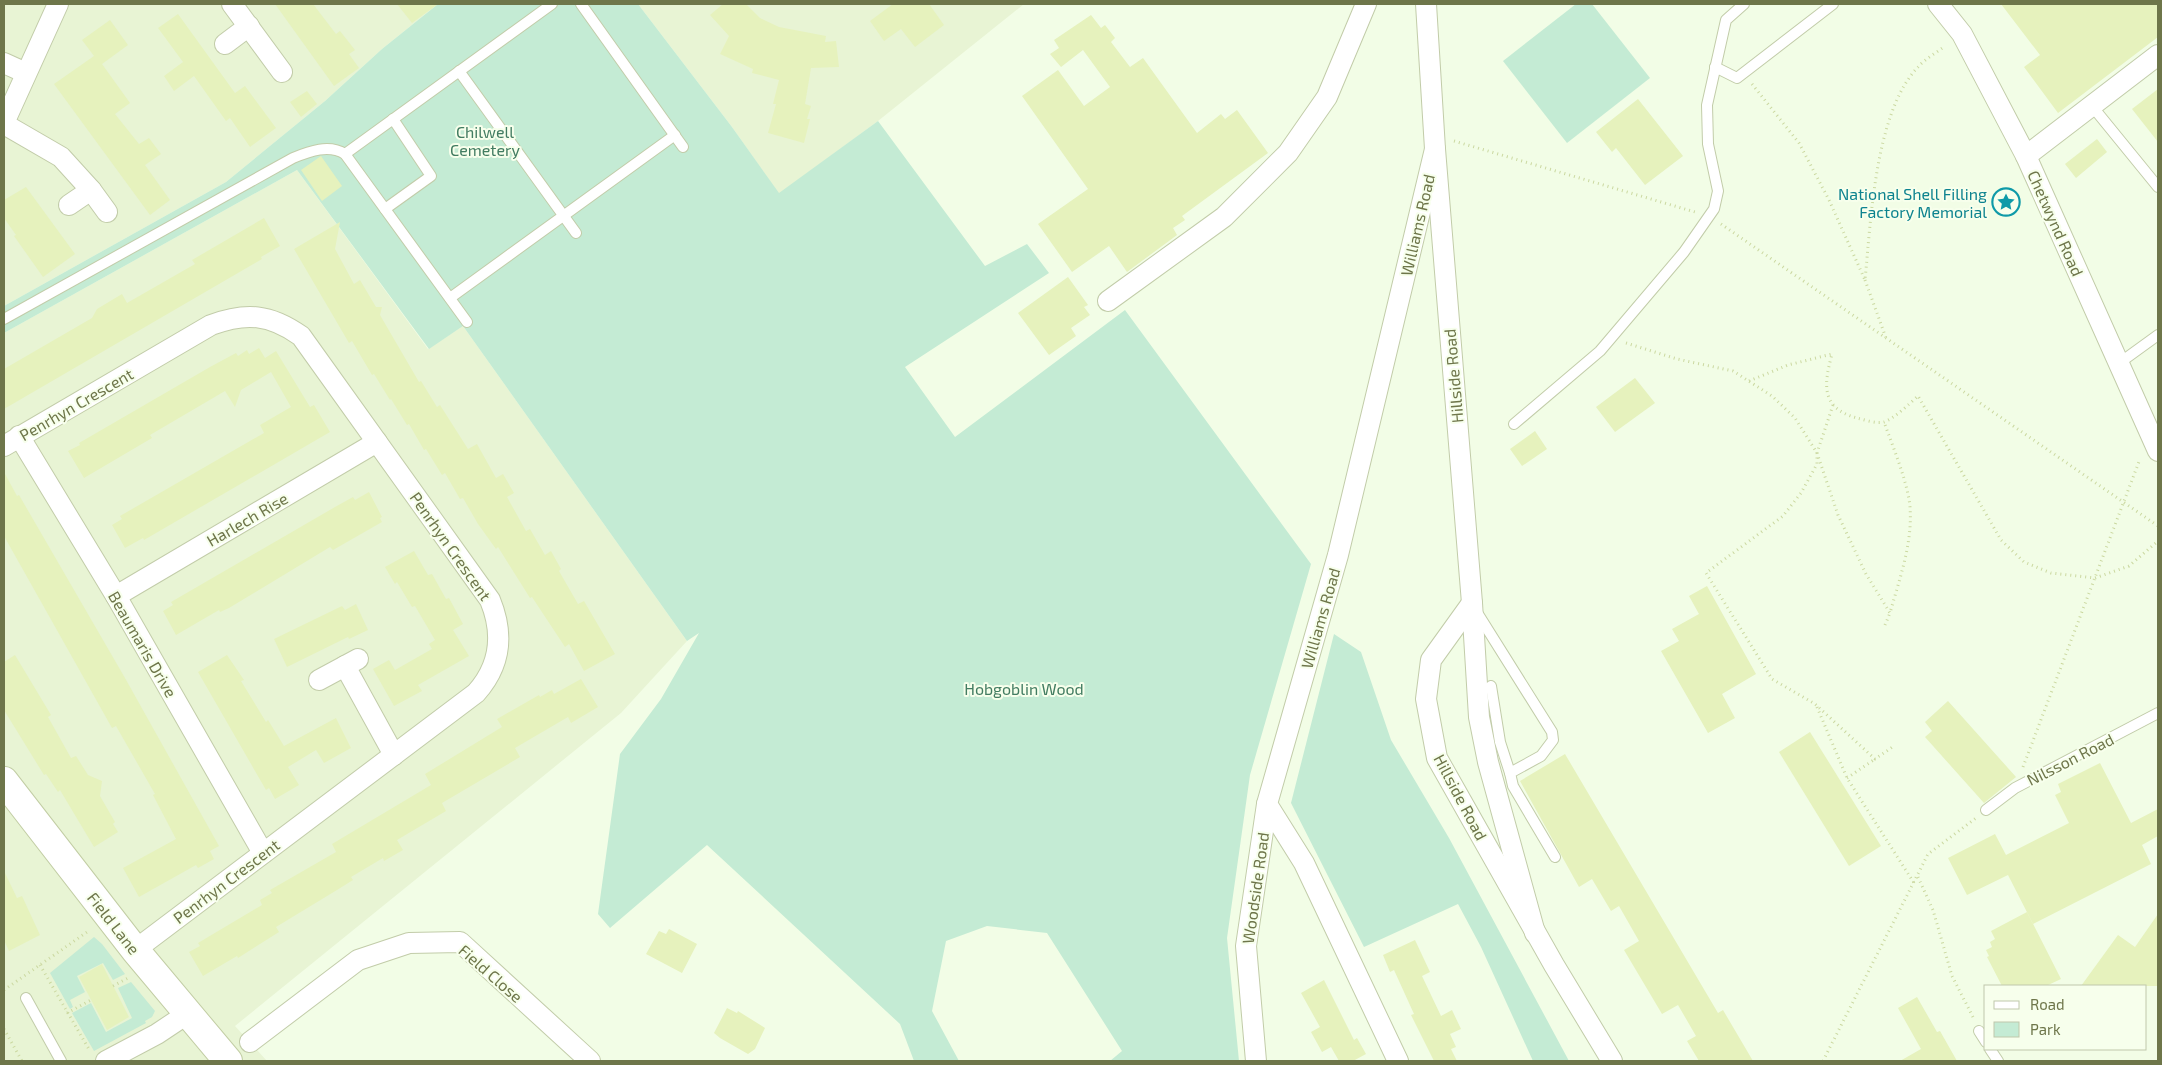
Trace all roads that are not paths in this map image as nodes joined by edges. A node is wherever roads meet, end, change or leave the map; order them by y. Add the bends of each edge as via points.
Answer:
1 (58, 4) edge
2 (232, 4) edge
3 (552, 4) edge
4 (581, 4) edge
5 (1366, 4) edge
6 (1426, 4) edge
7 (1744, 4) edge
8 (1833, 4) edge
9 (1938, 4) edge
10 (249, 26) junction
11 (225, 44) dead end
12 (2158, 55) edge
13 (4, 63) edge
14 (1716, 67) junction
15 (459, 71) junction
16 (282, 72) dead end
17 (26, 73) junction
18 (2092, 106) junction
19 (393, 119) junction
20 (4, 123) edge
21 (675, 135) junction
22 (1434, 142) junction
23 (683, 147) dead end
24 (344, 154) junction
25 (2026, 156) junction
26 (2158, 187) edge
27 (91, 190) junction
28 (69, 206) dead end
29 (385, 209) junction
30 (107, 212) dead end
31 (564, 216) junction
32 (576, 232) dead end
33 (450, 298) junction
34 (1108, 301) dead end
35 (4, 319) edge
36 (467, 322) dead end
37 (2158, 335) edge
38 (2118, 364) junction
39 (1514, 424) dead end
40 (12, 441) edge
41 (377, 442) junction
42 (2154, 442) edge
43 (116, 596) junction
44 (1472, 603) junction
45 (319, 680) dead end
46 (1491, 686) dead end
47 (2158, 713) edge
48 (394, 755) junction
49 (1510, 773) junction
50 (4, 781) edge
51 (1267, 804) junction
52 (1986, 810) road end
53 (263, 853) junction
54 (1555, 857) dead end
55 (1535, 933) junction
56 (135, 950) junction
57 (26, 998) dead end
58 (187, 1014) junction
59 (1979, 1031) road end
60 (1984, 1039) edge
61 (250, 1042) dead end
62 (1991, 1050) edge
63 (98, 1057) edge
64 (61, 1061) edge
65 (228, 1061) edge
66 (590, 1061) edge
67 (1256, 1061) edge
68 (1398, 1061) edge
69 (1612, 1061) edge
70 (1998, 1061) edge

1 - 17 street
2 - 10 street
3 - 15 lane
4 - 21 lane
5 - 34 street via 1327,97 1288,153 1224,217
6 - 22 street, Hillside Road
7 - 14 lane via 1726,20
8 - 14 lane via 1736,78
9 - 25 street, Chetwynd Road via 1962,34
10 - 11 street
10 - 16 street
12 - 18 street
13 - 17 street
14 - 39 lane via 1707,105 1708,144 1718,191 1714,210 1684,252 1600,351
15 - 19 lane
15 - 31 lane
17 - 20 street
18 - 25 street
18 - 26 lane
19 - 24 lane
19 - 29 lane via 432,176
20 - 27 street via 60,157
21 - 23 lane
21 - 31 lane
22 - 44 street, Hillside Road
22 - 51 street, Williams Road via 1338,555
24 - 29 lane
24 - 35 lane via 336,149 310,150 293,158
25 - 38 street, Chetwynd Road
27 - 28 street
27 - 30 street
29 - 33 lane
31 - 32 lane
31 - 33 lane
33 - 36 lane
37 - 38 lane
38 - 42 street, Chetwynd Road
40 - 41 street, Penrhyn Crescent via 211,325 253,316 278,322 301,336
40 - 43 street, Beaumaris Drive
41 - 43 street, Harlech Rise
41 - 48 street, Penrhyn Crescent via 490,600 500,634 496,661 476,693
43 - 53 street, Beaumaris Drive
44 - 49 lane via 1552,732 1553,740 1541,756
44 - 55 street, Hillside Road via 1479,717 1488,762
44 - 55 street, Hillside Road via 1431,660 1426,700 1437,758
45 - 48 street via 352,662
46 - 49 lane via 1500,742
47 - 52 lane, Nilsson Road via 2014,788
48 - 53 street, Penrhyn Crescent
49 - 54 lane via 1513,786
50 - 56 street, Field Lane
51 - 67 street, Woodside Road via 1246,946
51 - 68 street via 1304,863
53 - 56 street, Penrhyn Crescent
55 - 69 street, Hillside Road
56 - 58 street, Field Lane
57 - 64 lane
58 - 63 street via 157,1034
58 - 65 street, Field Lane
59 - 60 lane
61 - 66 street, Field Close via 358,960 410,943 460,942
62 - 70 lane

